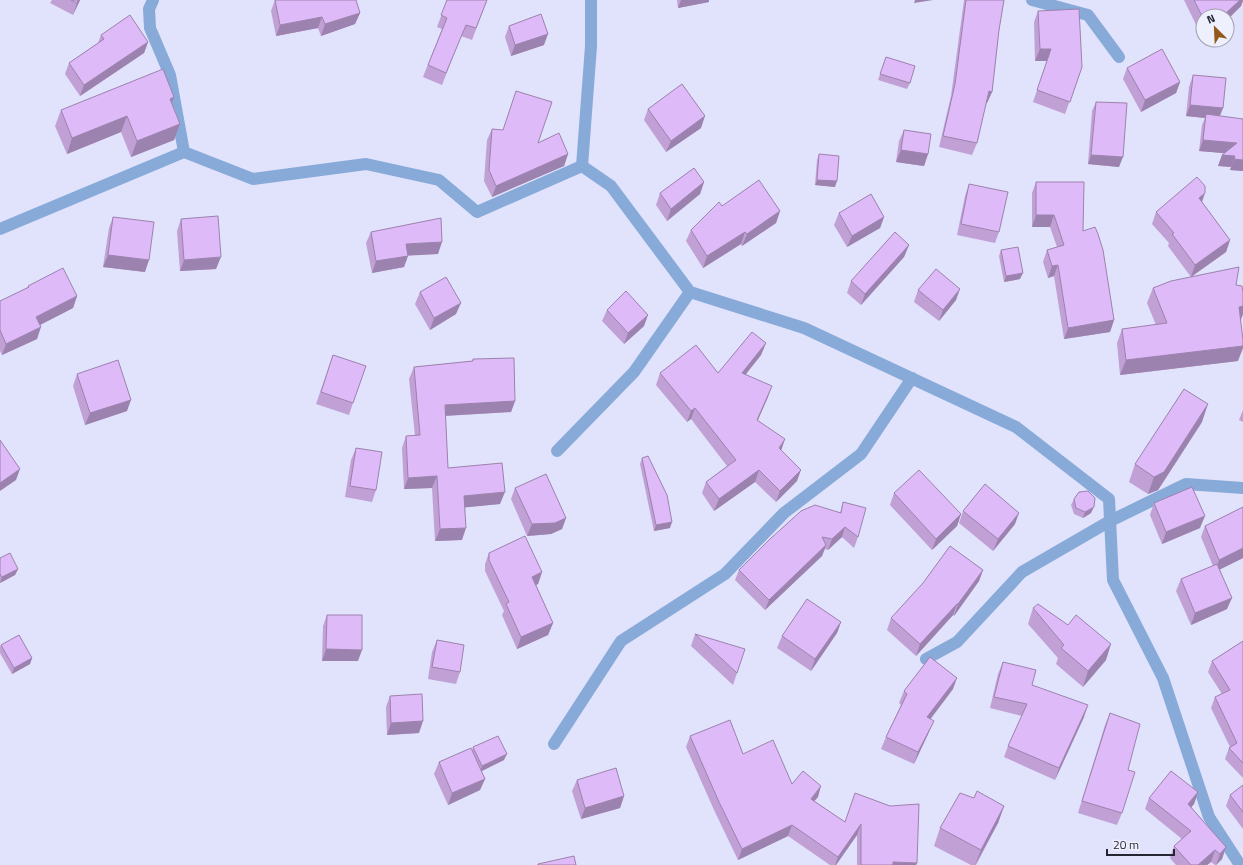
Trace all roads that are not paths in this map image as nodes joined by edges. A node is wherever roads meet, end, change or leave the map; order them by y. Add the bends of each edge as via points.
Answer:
1 (153, 0) edge
2 (591, 0) edge
3 (1032, 0) edge
4 (1119, 57) dead end
5 (184, 152) junction
6 (582, 166) junction
7 (0, 229) edge
8 (690, 292) junction
9 (912, 378) junction
10 (557, 451) dead end
11 (1243, 488) edge
12 (1110, 521) junction
13 (926, 659) edge
14 (554, 744) dead end
15 (1240, 865) edge

1 - 5 street via 149,9 150,28 170,75
2 - 6 street
3 - 4 street via 1088,15
5 - 6 street via 253,179 366,164 439,180 477,212
5 - 7 street
6 - 8 street via 611,186
8 - 9 street via 804,328
8 - 10 street via 634,372
9 - 12 street via 1016,427 1109,499
9 - 14 street via 861,454 784,513 725,574 621,641
11 - 12 street via 1186,484
12 - 13 street via 1022,572 957,642
12 - 15 street via 1113,580 1163,678 1209,817

